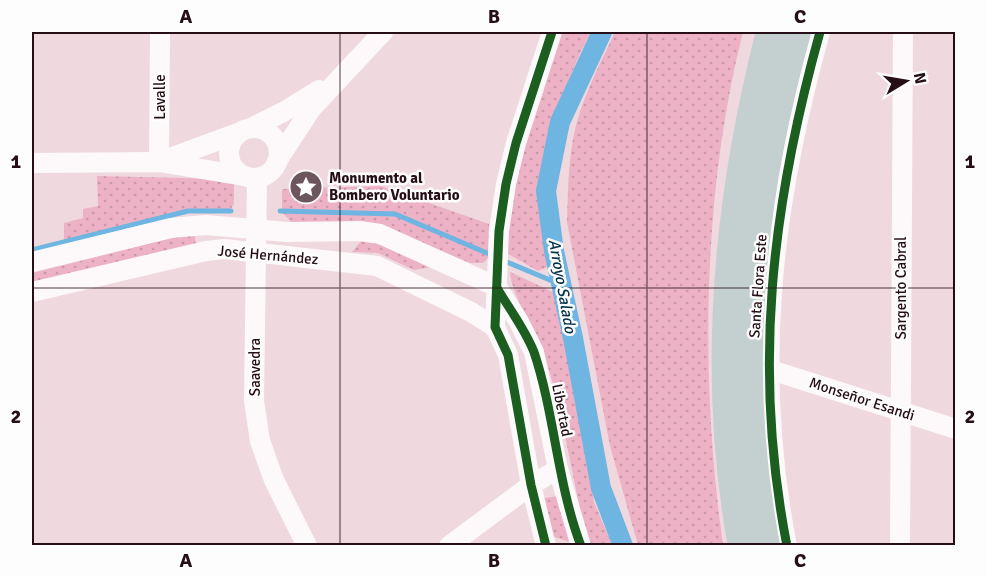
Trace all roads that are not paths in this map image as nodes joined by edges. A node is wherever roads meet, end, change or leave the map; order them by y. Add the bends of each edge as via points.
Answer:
1 (160, 32) edge
2 (383, 32) edge
3 (552, 32) edge
4 (771, 32) edge
5 (796, 32) edge
6 (820, 32) edge
7 (903, 32) edge
8 (337, 79) junction
9 (244, 130) junction
10 (277, 161) junction
11 (159, 162) junction
12 (32, 163) edge
13 (251, 177) junction
14 (257, 229) junction
15 (256, 253) junction
16 (32, 262) edge
17 (497, 279) junction
18 (32, 292) edge
19 (495, 327) junction
20 (768, 369) junction
21 (901, 412) junction
22 (956, 429) edge
23 (558, 469) junction
24 (531, 485) junction
25 (307, 546) edge
26 (449, 546) edge
27 (546, 546) edge
28 (581, 546) edge
29 (743, 546) edge
30 (766, 546) edge
31 (787, 546) edge
32 (900, 546) edge

1 - 11 street, Lavalle
2 - 8 street
3 - 17 street via 511,162 502,206
4 - 29 highway via 741,175 727,281 728,424
5 - 30 highway via 768,145 749,282 753,453
6 - 20 street, Santa Flora Este via 780,207 772,273
7 - 21 street, Sargento Cabral
8 - 9 street via 285,111
8 - 10 street via 301,123
9 - 10 street via 263,129 274,137 279,149
9 - 11 street
9 - 13 street via 231,143 229,156 234,168
10 - 13 street via 269,173
11 - 12 street
11 - 13 street
13 - 14 street, Saavedra
14 - 15 street, Saavedra
14 - 16 street, José Hernández via 206,225 171,228
14 - 17 street, José Hernández via 380,234
15 - 18 street, José Hernández via 206,251
15 - 19 street, José Hernández via 377,266
15 - 25 street, Saavedra via 254,401 260,441 274,480
17 - 19 street
17 - 23 street, Libertad via 534,352
19 - 24 street via 512,369
20 - 21 street, Monseñor Esandi
20 - 31 street, Santa Flora Este via 773,449
21 - 22 street, Monseñor Esandi
21 - 32 street, Sargento Cabral
23 - 24 street
23 - 28 street, Libertad
24 - 26 street
24 - 27 street

